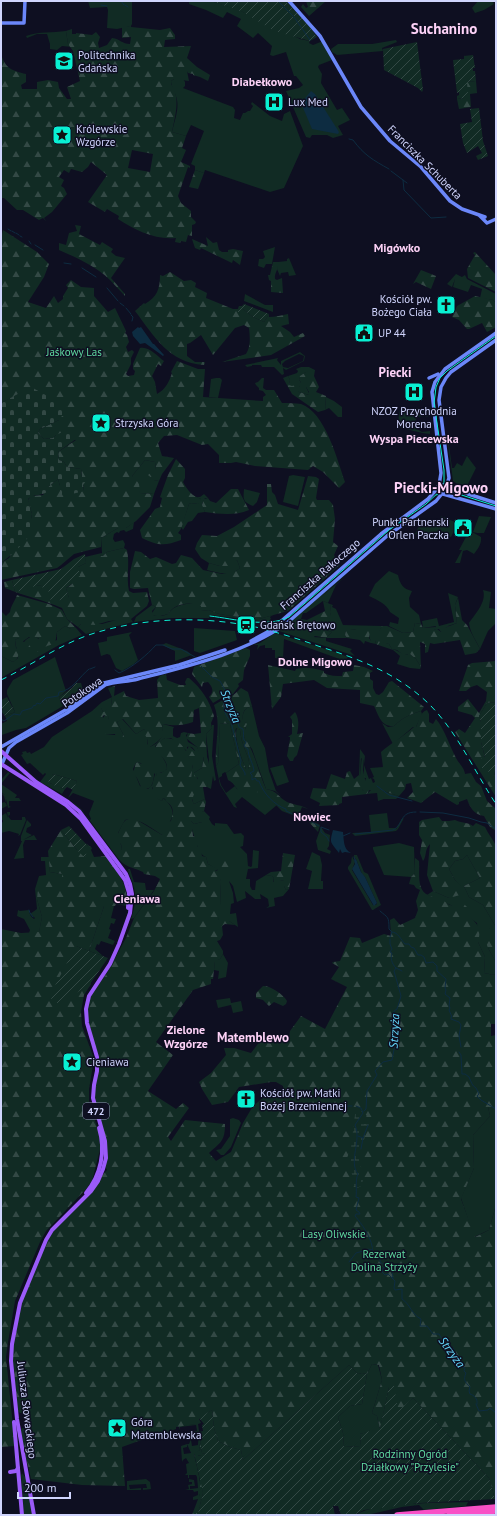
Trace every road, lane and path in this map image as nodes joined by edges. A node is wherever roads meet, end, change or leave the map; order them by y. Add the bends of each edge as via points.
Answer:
1 (25, 1) edge
2 (289, 1) edge
3 (1, 23) edge
4 (484, 218) junction
5 (496, 218) edge
6 (490, 219) junction
7 (496, 333) edge
8 (496, 340) edge
9 (439, 374) junction
10 (429, 378) dead end
11 (448, 480) junction
12 (438, 485) junction
13 (447, 485) junction
14 (456, 488) junction
15 (443, 494) junction
16 (496, 503) edge
17 (496, 509) edge
18 (285, 617) junction
19 (287, 623) junction
20 (179, 667) junction
21 (56, 717) junction
22 (1, 747) edge
23 (1, 751) edge
24 (6, 754) junction
25 (1, 764) edge
26 (35, 1262) junction
27 (31, 1271) junction
28 (19, 1468) junction
29 (10, 1472) dead end
30 (496, 1507) edge
31 (496, 1511) edge
32 (22, 1515) edge
33 (34, 1515) edge
34 (397, 1515) edge
35 (449, 1515) edge

1 - 3 main road via 24,23
2 - 4 main road, Franciszka Schuberta via 312,26 329,50 361,107 390,141 421,167 447,200
4 - 6 main road via 488,216
4 - 6 main road via 486,223
5 - 6 main road
7 - 9 main road
8 - 11 main road, Franciszka Rakoczego via 451,372 441,387 439,400
9 - 10 main road
9 - 12 main road via 432,395 441,469
11 - 13 main road, Franciszka Rakoczego
11 - 14 main road
12 - 13 main road
12 - 15 main road
12 - 18 main road, Franciszka Rakoczego via 428,499 384,531
13 - 14 main road
13 - 15 main road, Franciszka Rakoczego
14 - 16 main road
15 - 17 main road
15 - 19 main road, Franciszka Rakoczego via 387,536
18 - 19 main road
18 - 20 main road, Franciszka Rakoczego via 256,639
19 - 20 main road, Franciszka Rakoczego via 256,641 201,662
20 - 21 main road, Potokowa via 115,681
21 - 22 main road, Potokowa
21 - 24 main road, Potokowa via 16,742
23 - 24 main road, 472
24 - 25 main road
24 - 26 main road, Juliusza Słowackiego / 472 via 36,782 68,802 81,814 126,874 132,894 131,909 119,944 106,972 89,996 86,1009 87,1023 98,1057 93,1098 106,1144 106,1158 98,1181 49,1235
25 - 26 main road, Juliusza Słowackiego / 472 via 77,814 123,875 130,898 114,950 89,991 83,1007 84,1023 95,1059 90,1092 102,1140 100,1168 89,1189 48,1232
26 - 27 main road, Juliusza Słowackiego / 472
27 - 28 main road, Juliusza Słowackiego / 472 via 17,1303 9,1350
27 - 33 main road, Juliusza Słowackiego / 472 via 20,1303 11,1358 18,1429
28 - 29 main road via 16,1472
28 - 32 main road, Juliusza Słowackiego / 472
30 - 34 highway
31 - 35 highway

